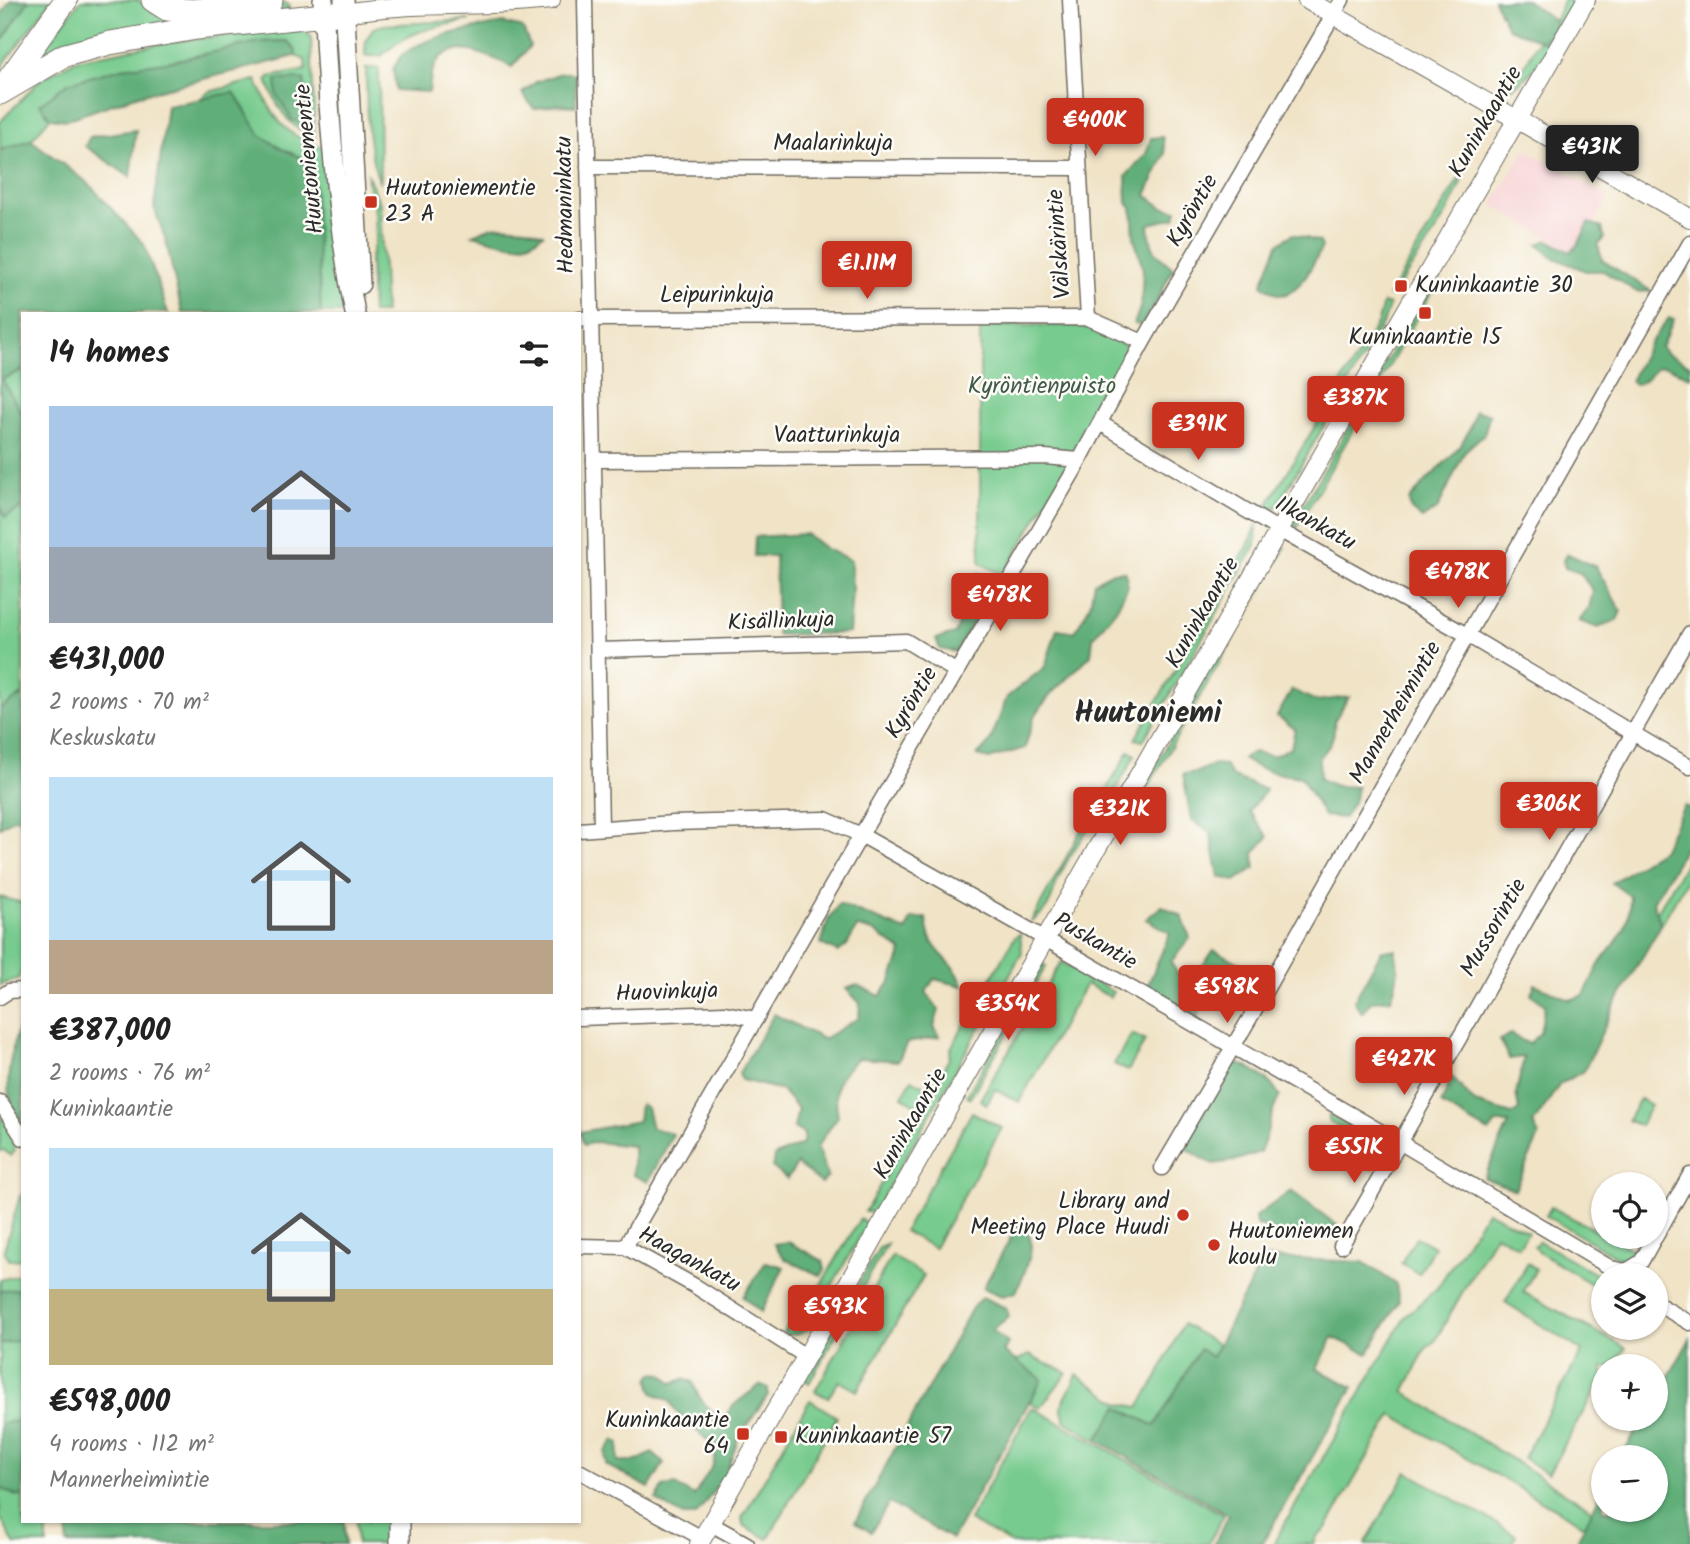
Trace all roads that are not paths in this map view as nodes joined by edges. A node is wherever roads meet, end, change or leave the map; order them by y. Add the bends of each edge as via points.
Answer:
1 (66, 0) edge
2 (153, 0) edge
3 (271, 0) edge
4 (551, 0) edge
5 (585, 0) edge
6 (1070, 0) edge
7 (1307, 0) edge
8 (1586, 0) edge
9 (334, 7) edge
10 (1338, 7) edge
11 (0, 92) edge
12 (1516, 118) junction
13 (588, 167) junction
14 (1078, 168) junction
15 (1690, 218) edge
16 (1690, 243) edge
17 (355, 312) edge
18 (361, 312) edge
19 (1088, 318) junction
20 (585, 319) edge
21 (1143, 342) junction
22 (1100, 423) junction
23 (594, 460) junction
24 (1079, 460) junction
25 (1279, 530) junction
26 (1690, 633) edge
27 (1467, 635) junction
28 (598, 650) junction
29 (957, 673) junction
30 (1631, 733) junction
31 (1690, 767) edge
32 (601, 828) junction
33 (581, 830) edge
34 (861, 835) junction
35 (1045, 939) junction
36 (21, 990) edge
37 (0, 997) edge
38 (581, 1018) edge
39 (756, 1020) junction
40 (1232, 1048) junction
41 (0, 1102) edge
42 (21, 1135) edge
43 (1399, 1142) junction
44 (1162, 1168) dead end
45 (1690, 1175) edge
46 (1668, 1213) edge
47 (581, 1246) edge
48 (1341, 1246) dead end
49 (625, 1247) junction
50 (1603, 1263) edge
51 (1668, 1310) edge
52 (1690, 1322) edge
53 (807, 1357) junction
54 (581, 1472) edge
55 (400, 1523) edge
56 (704, 1535) edge
57 (400, 1544) edge
58 (747, 1544) edge

1 - 11 highway
2 - 3 highway via 167,9 194,11
4 - 9 street
5 - 13 street, Hedmaninkatu
6 - 14 street, Välskärintie
7 - 10 street
8 - 12 street, Kuninkaantie
9 - 11 highway via 110,43 65,55
9 - 17 main road, Huutoniementie via 329,115 343,249
9 - 18 main road, Huutoniementie
10 - 12 street
10 - 21 street, Kyröntie
12 - 15 street
12 - 25 street, Kuninkaantie
13 - 14 street, Maalarinkuja
13 - 20 street, Hedmaninkatu
14 - 19 street, Välskärintie
16 - 27 street, Mannerheimintie
19 - 20 street, Leipurinkuja
19 - 21 street, Leipurinkuja
20 - 23 street, Hedmaninkatu
21 - 22 street, Kyröntie
22 - 24 street, Kyröntie
22 - 25 street, Ilkankatu
23 - 24 street, Vaatturinkuja
23 - 28 street, Hedmaninkatu
24 - 29 street, Kyröntie
25 - 27 street, Ilkankatu
25 - 35 street, Kuninkaantie
26 - 30 street, Mussorintie
27 - 30 street, Ilkankatu
27 - 40 street, Mannerheimintie
28 - 29 street, Kisällinkuja via 906,641
28 - 32 street, Hedmaninkatu
29 - 34 street, Kyröntie
30 - 31 street, Ilkankatu
30 - 43 street, Mussorintie
32 - 33 street, Puskantie
32 - 34 street, Puskantie via 825,819
34 - 35 street, Puskantie
34 - 39 street, Kyröntie
35 - 40 street, Puskantie
35 - 53 street, Kuninkaantie
36 - 37 street
38 - 39 street, Huovinkuja via 725,1013
39 - 49 street, Kyröntie
40 - 43 street, Puskantie
40 - 44 street, Mannerheimintie
41 - 42 street
43 - 48 street, Mussorintie
43 - 50 street, Puskantie
45 - 46 street
47 - 49 street, Haagankatu
49 - 53 street, Haagankatu
51 - 52 street
53 - 56 street, Kuninkaantie
54 - 56 street
55 - 57 main road
56 - 58 street

